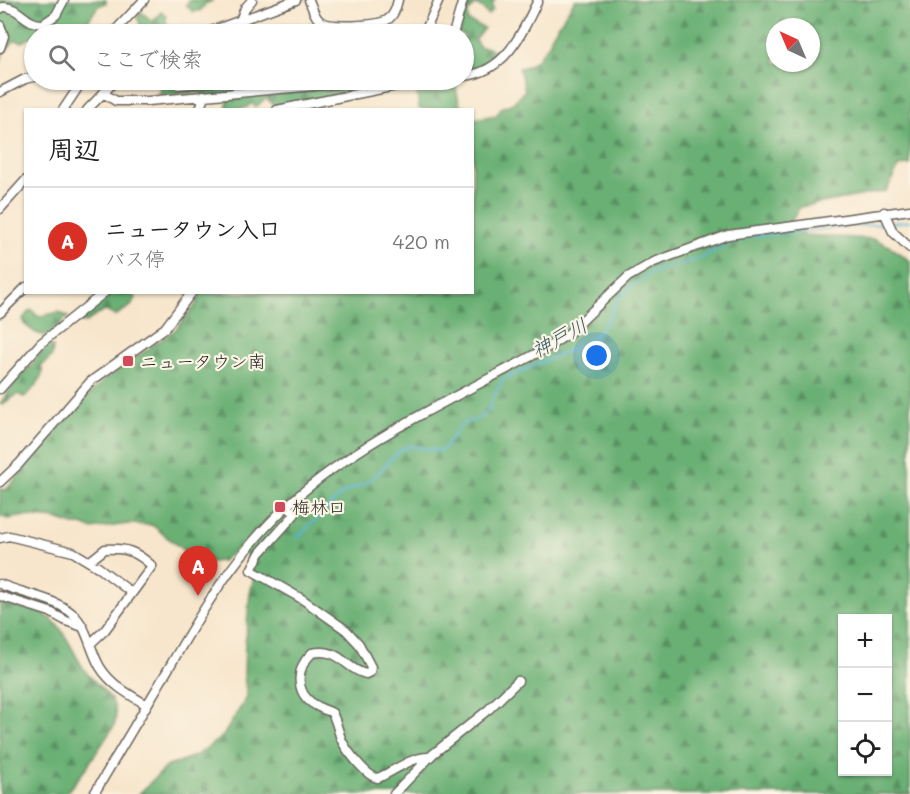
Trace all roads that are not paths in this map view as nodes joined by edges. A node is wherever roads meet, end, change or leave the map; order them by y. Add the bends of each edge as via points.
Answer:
1 (64, 0) edge
2 (144, 0) edge
3 (252, 0) edge
4 (296, 0) edge
5 (309, 0) edge
6 (398, 0) edge
7 (440, 0) edge
8 (464, 0) edge
9 (538, 0) edge
10 (0, 9) edge
11 (240, 21) junction
12 (121, 24) edge
13 (231, 24) edge
14 (327, 24) edge
15 (373, 24) edge
16 (429, 24) edge
17 (456, 24) edge
18 (0, 25) edge
19 (0, 48) edge
20 (474, 73) edge
21 (24, 80) edge
22 (76, 90) edge
23 (106, 90) edge
24 (263, 90) edge
25 (379, 90) edge
26 (0, 92) edge
27 (103, 93) junction
28 (204, 95) junction
29 (147, 105) edge
30 (64, 108) edge
31 (89, 108) edge
32 (201, 108) edge
33 (287, 108) edge
34 (24, 182) edge
35 (0, 209) edge
36 (910, 210) edge
37 (884, 212) junction
38 (910, 248) edge
39 (24, 290) edge
40 (102, 294) edge
41 (191, 294) edge
42 (0, 313) edge
43 (0, 389) edge
44 (0, 482) edge
45 (287, 506) junction
46 (0, 538) edge
47 (90, 561) junction
48 (0, 584) edge
49 (132, 593) junction
50 (0, 596) edge
51 (83, 627) junction
52 (90, 644) junction
53 (518, 681) dead end
54 (147, 705) junction
55 (430, 757) junction
56 (94, 794) edge
57 (394, 794) edge

1 - 10 street via 56,15 43,24 31,22 10,7
2 - 12 street
3 - 11 street
4 - 11 street
5 - 14 street via 315,15
6 - 15 street via 393,15
7 - 16 street
8 - 17 street
9 - 20 street via 504,57 490,68
11 - 13 street
18 - 19 street
21 - 26 street
22 - 30 street
23 - 27 street
24 - 28 street
25 - 33 street
27 - 29 street via 116,101
27 - 31 street
28 - 29 street
28 - 32 street
34 - 35 street
36 - 37 street
37 - 38 street via 892,232
37 - 45 street via 728,235 654,262 628,278 550,346 374,443
39 - 42 street
40 - 43 street via 41,343
41 - 44 street via 165,328 90,382
45 - 54 street via 243,551 221,582
45 - 55 street via 296,514 260,553 251,570 346,630 371,667 366,674 337,655 312,653 301,667 299,687 306,698 332,713 344,745 372,778
46 - 47 street via 9,536 44,543
47 - 49 street
47 - 49 street via 105,549 131,551 145,559 152,566
48 - 51 street via 56,603
49 - 52 street
50 - 51 street
51 - 52 street
52 - 54 street via 105,674
53 - 55 street
54 - 56 street
55 - 57 street

